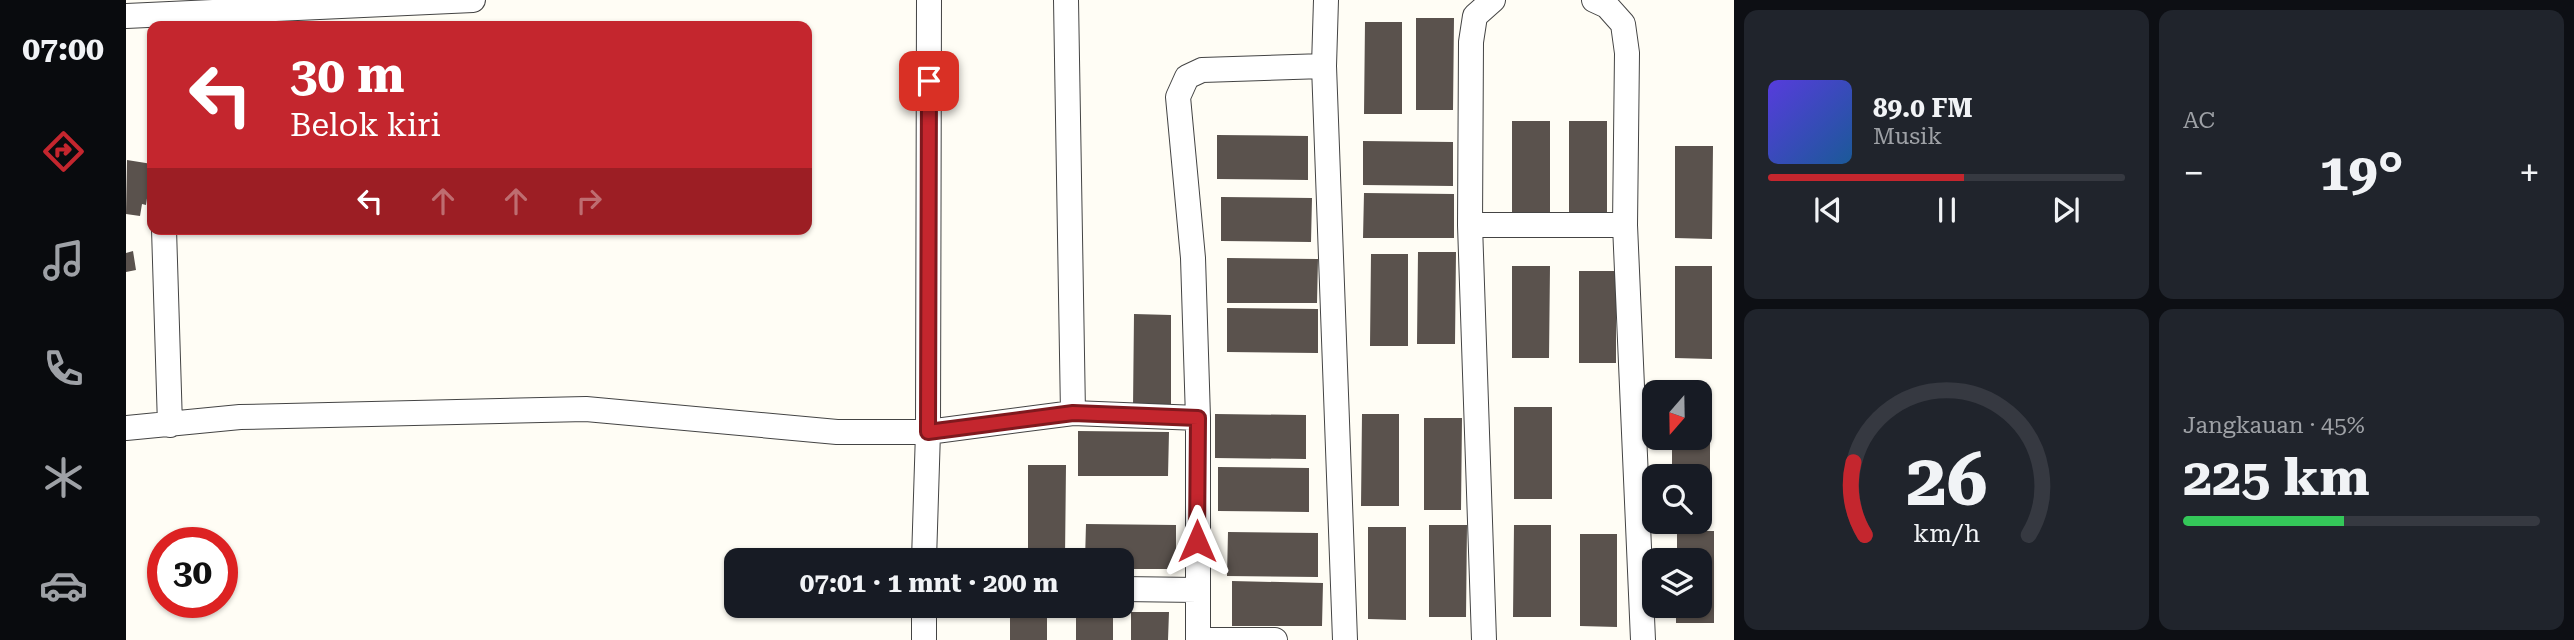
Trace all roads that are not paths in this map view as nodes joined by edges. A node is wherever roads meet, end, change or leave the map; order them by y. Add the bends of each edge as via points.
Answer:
1 (473, 0) edge
2 (929, 0) edge
3 (1066, 0) edge
4 (1326, 0) edge
5 (1493, 0) edge
6 (1594, 0) edge
7 (126, 16) edge
8 (154, 21) edge
9 (1324, 66) junction
10 (1471, 225) junction
11 (1625, 225) junction
12 (164, 235) edge
13 (1073, 413) junction
14 (1198, 418) junction
15 (170, 425) junction
16 (126, 428) edge
17 (928, 432) junction
18 (924, 548) edge
19 (1134, 589) edge
20 (1197, 590) junction
21 (924, 618) edge
22 (924, 640) edge
23 (1198, 640) edge
24 (1275, 640) edge
25 (1345, 640) edge
26 (1484, 640) edge
27 (1643, 640) edge

1 - 8 street
2 - 17 street
3 - 13 street
4 - 9 street
5 - 10 street via 1475,16 1471,42
6 - 11 street via 1607,6 1623,24 1627,53
7 - 8 street
9 - 14 street via 1202,70 1187,77 1178,97 1193,258
9 - 25 street
10 - 11 street
10 - 26 street
11 - 27 street
12 - 15 street
13 - 14 street
13 - 17 street
14 - 20 street
15 - 16 street
15 - 17 street via 240,417 586,409 836,432
17 - 18 street
19 - 20 street
20 - 23 street
21 - 22 street
23 - 24 street

